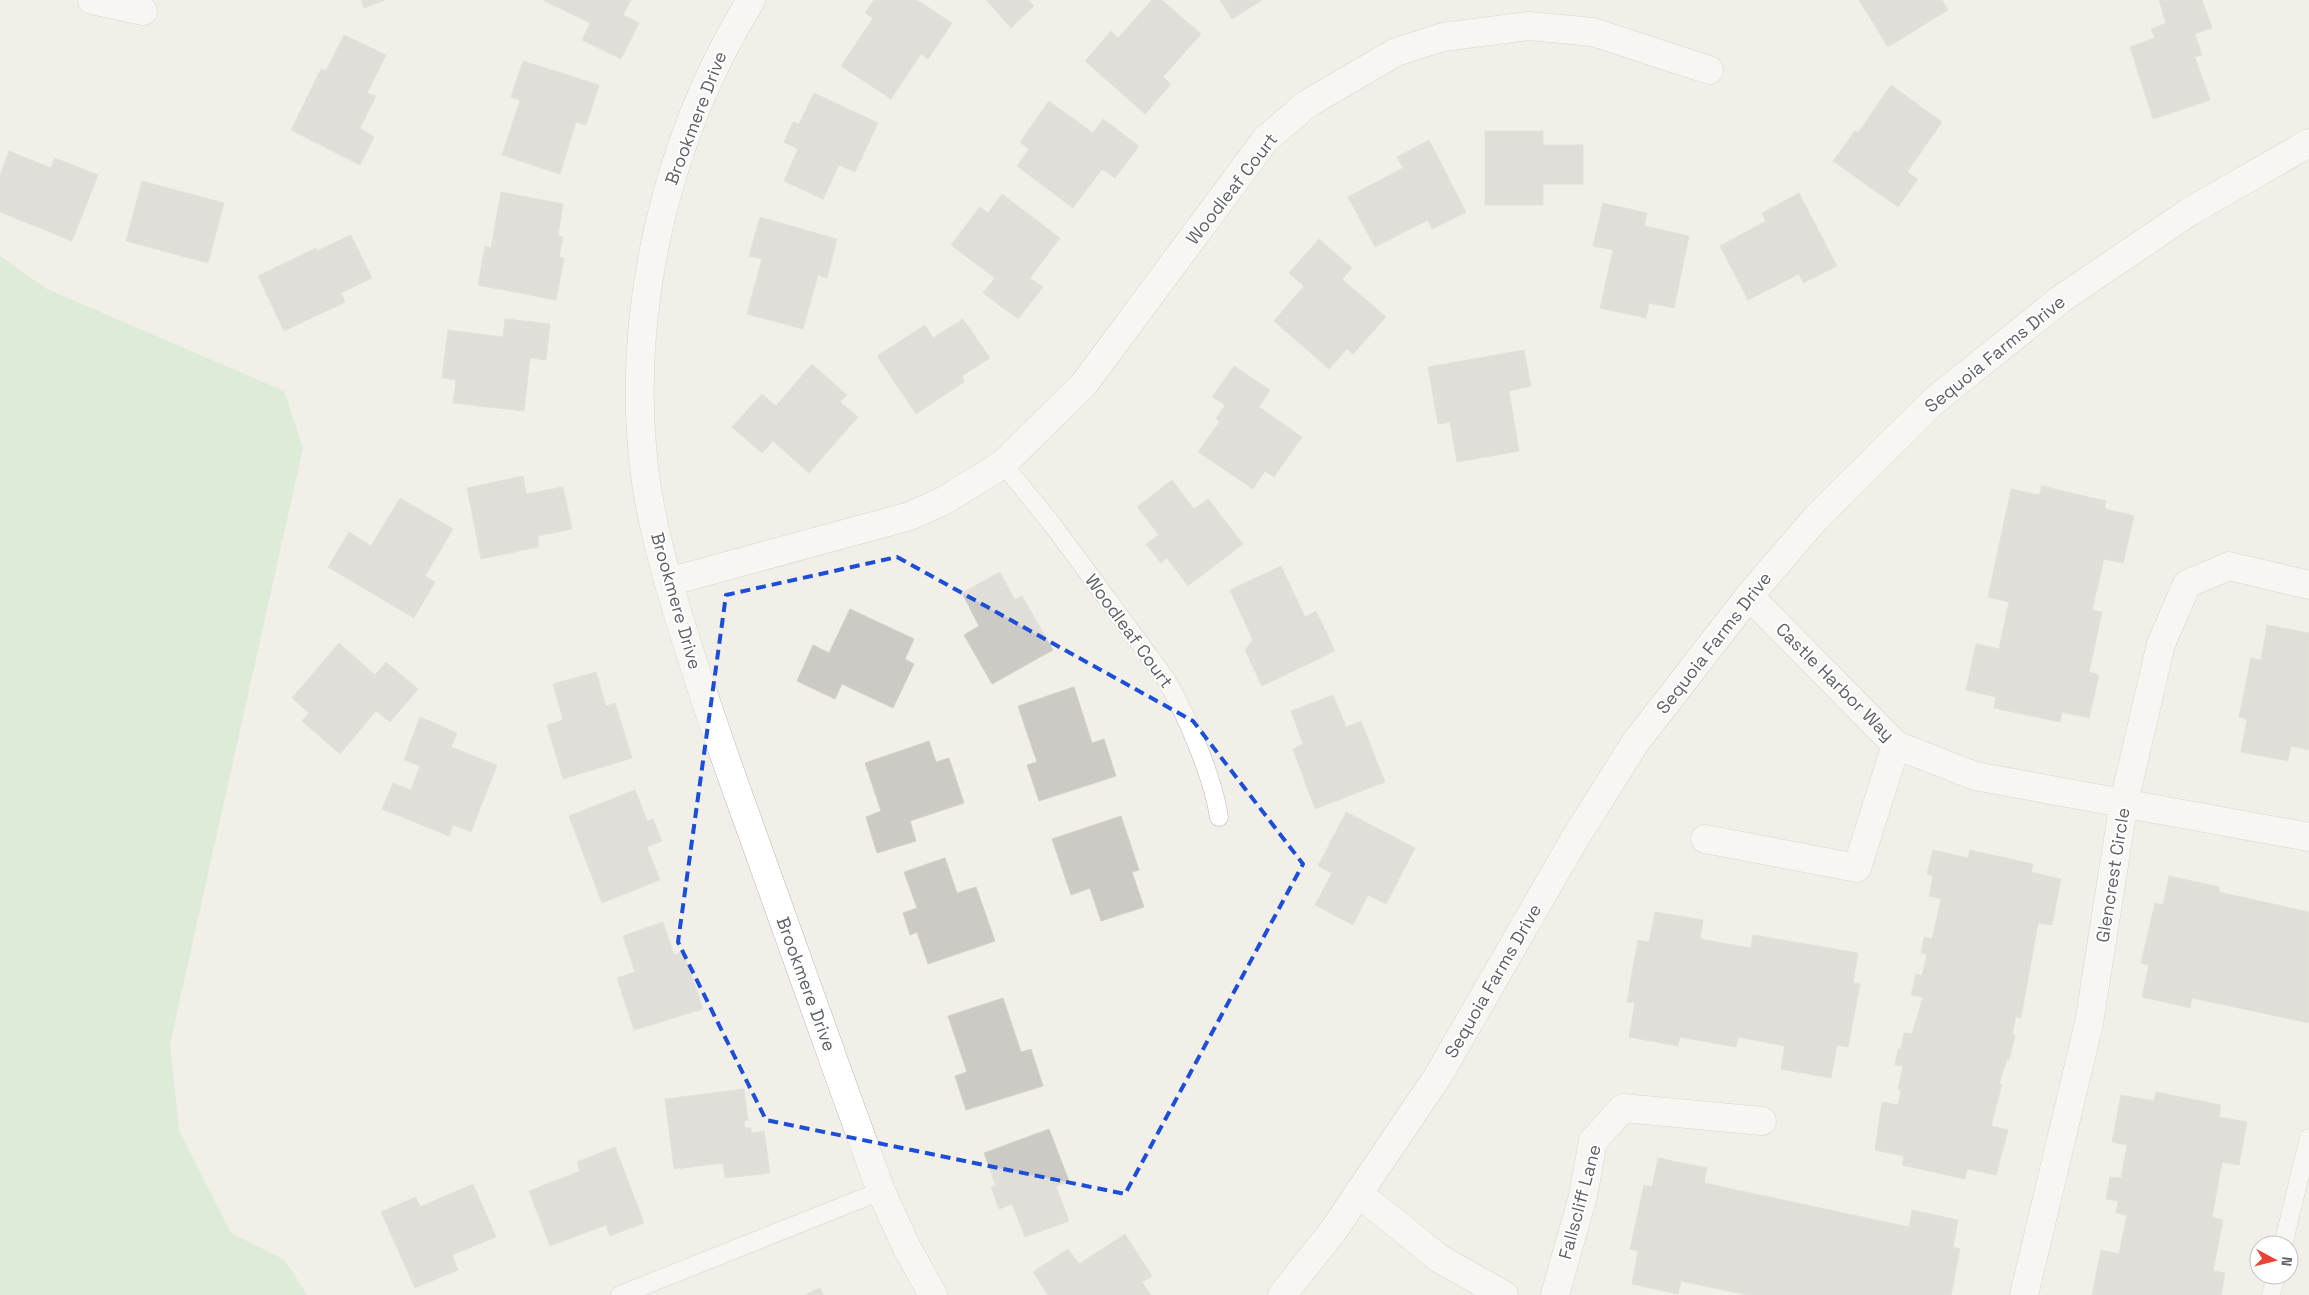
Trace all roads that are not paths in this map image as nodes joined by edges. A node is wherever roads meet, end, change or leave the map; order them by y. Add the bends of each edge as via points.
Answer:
1 (92, 0) edge
2 (751, 0) edge
3 (150, 6) edge
4 (1709, 70) dead end
5 (2309, 144) edge
6 (1003, 464) junction
7 (668, 582) junction
8 (2309, 585) edge
9 (1749, 596) junction
10 (1896, 745) junction
11 (2124, 802) junction
12 (1219, 817) dead end
13 (2309, 837) edge
14 (1704, 839) dead end
15 (1762, 1120) dead end
16 (2309, 1138) edge
17 (881, 1191) junction
18 (1358, 1193) junction
19 (2285, 1235) edge
20 (620, 1295) edge
21 (933, 1295) edge
22 (1282, 1295) edge
23 (1504, 1295) edge
24 (1555, 1295) edge
25 (2024, 1295) edge

1 - 3 street
2 - 7 street, Brookmere Drive via 726,41 693,115 668,190 649,277 641,356 642,442 646,484
4 - 6 street, Woodleaf Court via 1593,32 1529,26 1443,36 1396,52 1307,104 1266,139 1084,384
5 - 9 street, Sequoia Farms Drive via 2189,212 2045,311 1936,400 1815,519
6 - 7 street, Woodleaf Court via 945,500 910,516
6 - 12 lane, Woodleaf Court via 1052,524 1166,679 1180,703 1217,799
7 - 17 street, Brookmere Drive via 711,720
8 - 11 street, Glencrest Circle via 2229,566 2187,584 2161,644
9 - 10 street, Castle Harbor Way
9 - 18 street, Sequoia Farms Drive via 1636,743 1574,840 1438,1076
10 - 11 street, Castle Harbor Way via 1975,776
10 - 14 street via 1857,868
11 - 13 street, Castle Harbor Way
11 - 25 street, Glencrest Circle via 2089,1023
15 - 24 street, Fallscliff Lane via 1623,1108 1593,1141 1583,1196
16 - 19 lane
17 - 20 lane
17 - 21 street, Brookmere Drive
18 - 22 street, Sequoia Farms Drive
18 - 23 street via 1440,1259

